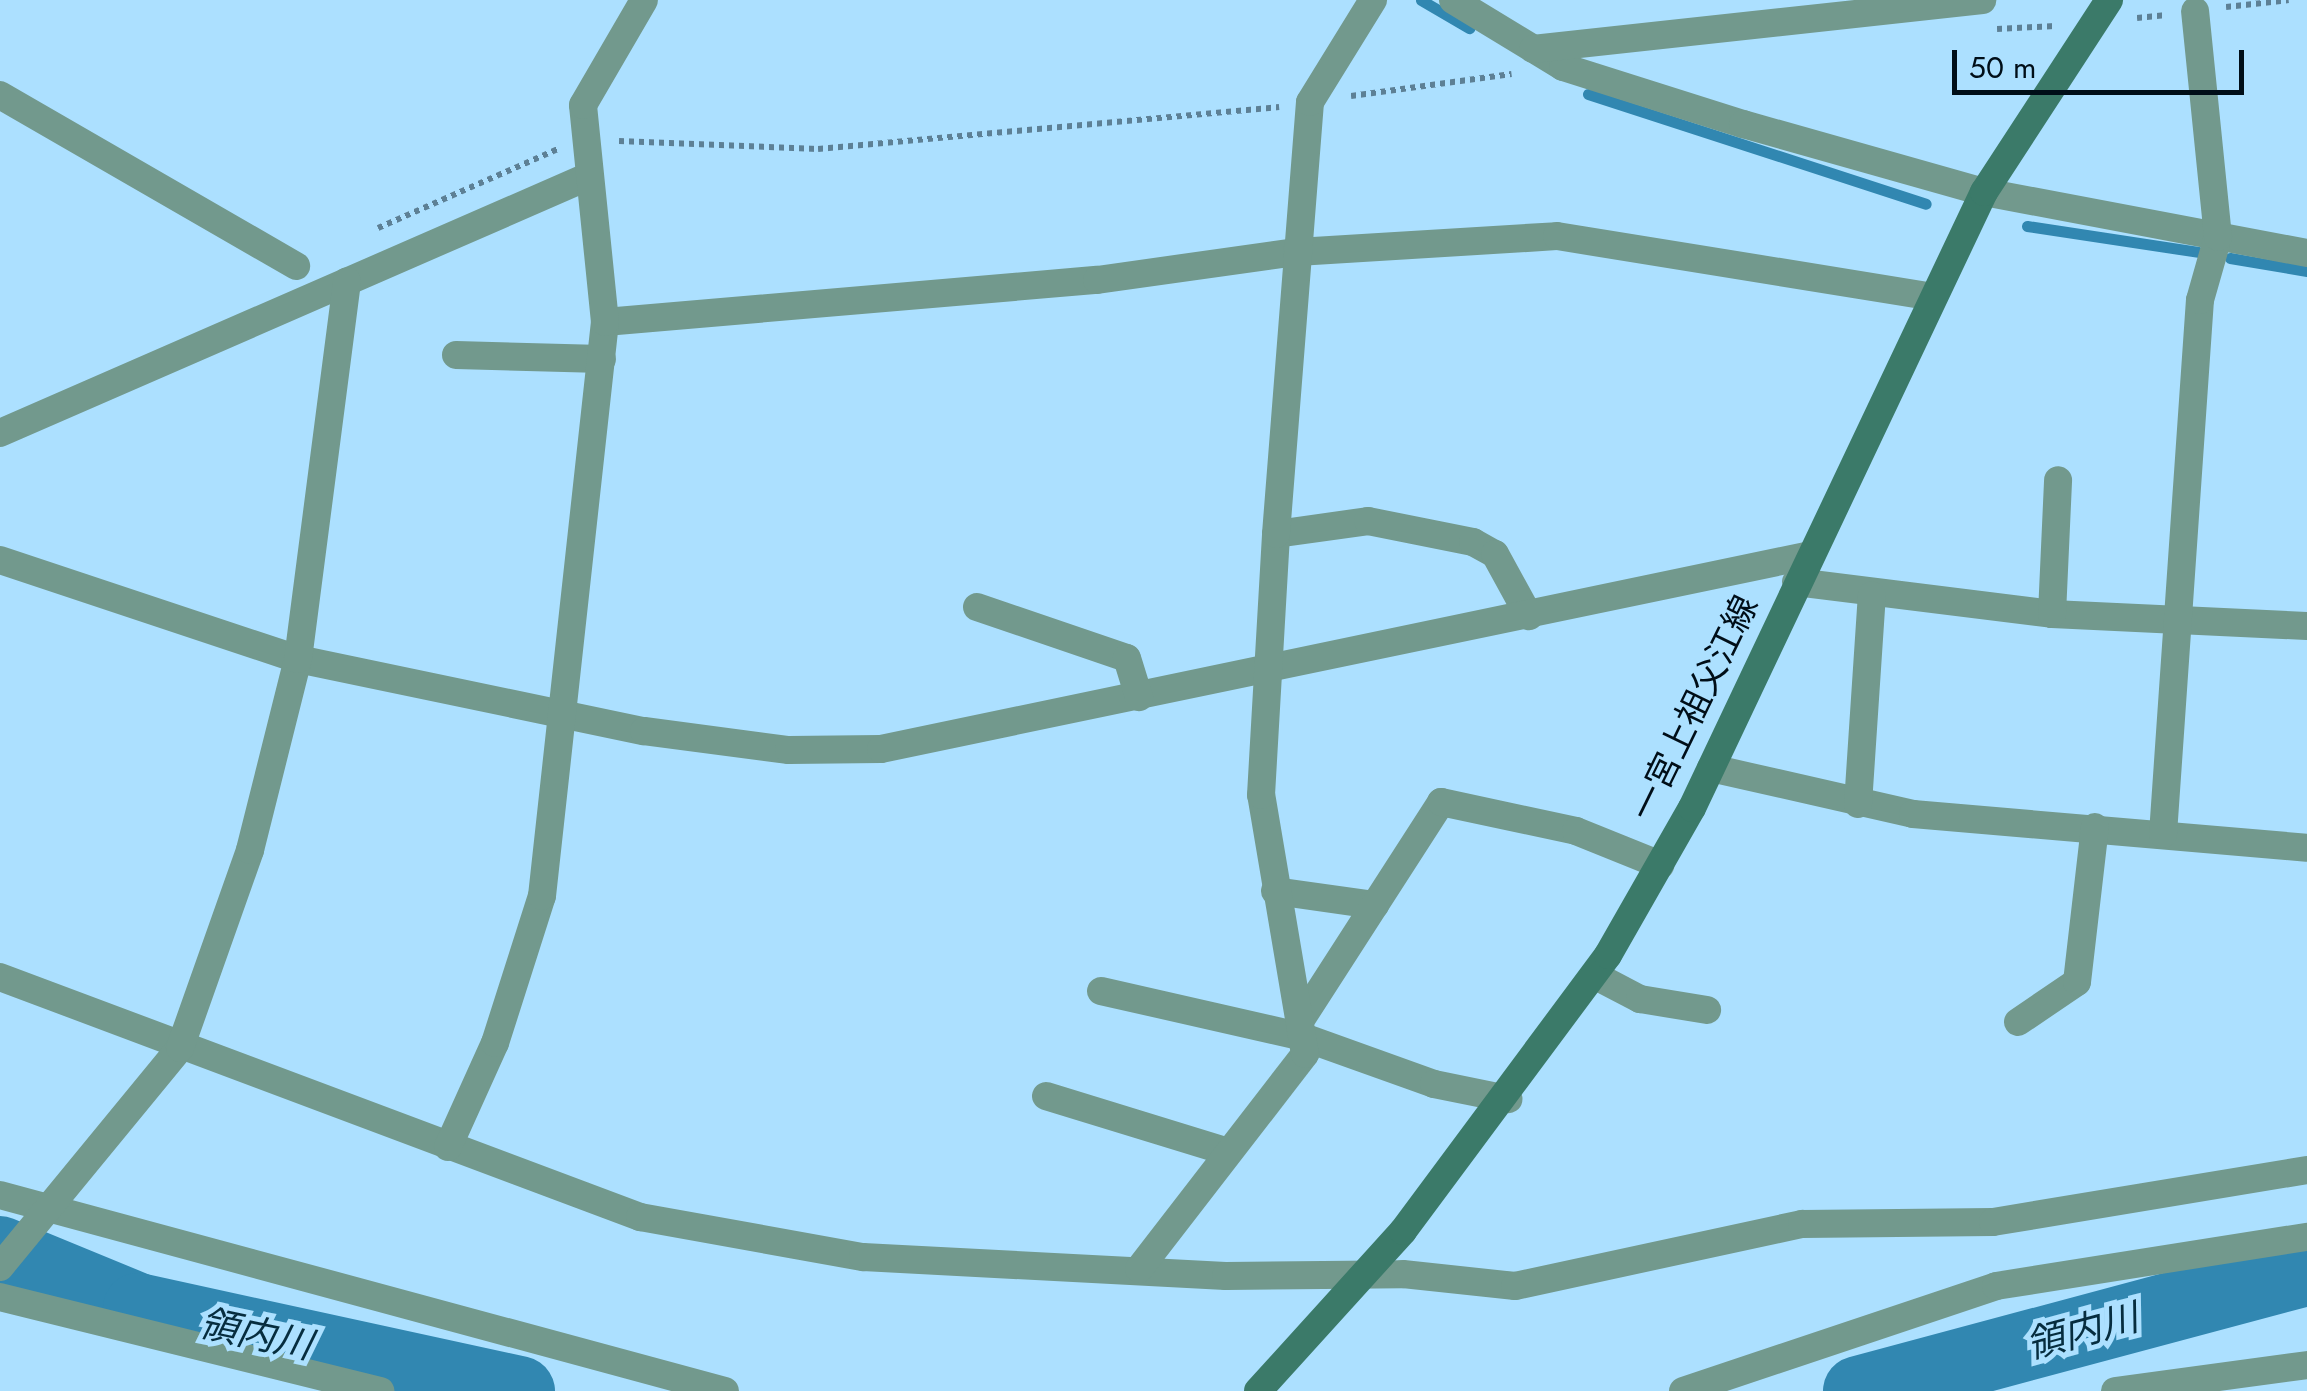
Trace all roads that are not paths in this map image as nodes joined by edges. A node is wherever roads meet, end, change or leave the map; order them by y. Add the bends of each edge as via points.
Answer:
1 (644, 0) edge
2 (1373, 0) edge
3 (1454, 0) edge
4 (1982, 0) edge
5 (2109, 0) edge
6 (2194, 11) dead end
7 (1534, 49) junction
8 (0, 95) edge
9 (587, 177) junction
10 (1984, 192) junction
11 (2218, 237) junction
12 (1297, 252) junction
13 (2307, 253) edge
14 (296, 266) dead end
15 (347, 281) junction
16 (1929, 296) junction
17 (605, 322) junction
18 (456, 355) dead end
19 (602, 359) junction
20 (0, 433) edge
21 (2058, 480) dead end
22 (1276, 534) junction
23 (0, 560) edge
24 (1801, 569) junction
25 (1872, 595) junction
26 (978, 608) dead end
27 (2052, 614) junction
28 (1529, 616) junction
29 (2184, 621) junction
30 (2307, 626) edge
31 (298, 659) junction
32 (1268, 671) junction
33 (1139, 697) junction
34 (568, 714) junction
35 (1711, 768) junction
36 (1858, 804) junction
37 (2094, 827) junction
38 (2163, 834) junction
39 (2307, 848) edge
40 (1660, 865) junction
41 (1275, 891) junction
42 (1375, 905) junction
43 (1594, 975) junction
44 (0, 977) edge
45 (1101, 990) dead end
46 (1707, 1010) dead end
47 (2018, 1022) dead end
48 (1302, 1028) junction
49 (180, 1048) junction
50 (1046, 1096) dead end
51 (1508, 1099) junction
52 (448, 1147) junction
53 (1225, 1151) junction
54 (2307, 1170) edge
55 (0, 1195) edge
56 (43, 1215) junction
57 (2307, 1237) edge
58 (0, 1268) edge
59 (1139, 1269) junction
60 (1358, 1280) junction
61 (0, 1297) edge
62 (2307, 1365) edge
63 (381, 1391) edge
64 (725, 1391) edge
65 (1258, 1391) edge
66 (1683, 1391) edge
67 (2116, 1391) edge

1 - 9 street via 582,105
2 - 12 street via 1310,102
3 - 7 street
4 - 7 street
5 - 10 main road, 一宮上祖父江線
6 - 11 street
7 - 10 street via 1742,124
8 - 14 street
9 - 15 street
9 - 17 street
10 - 11 street
10 - 16 main road, 一宮上祖父江線
11 - 13 street
11 - 29 street via 2200,300
12 - 16 street via 1556,236
12 - 17 street via 1097,280
12 - 22 street
15 - 20 street
15 - 31 street
16 - 24 main road, 一宮上祖父江線
17 - 19 street
18 - 19 street
19 - 34 street
21 - 27 street
22 - 28 street via 1368,522 1473,542 1495,554
22 - 32 street
23 - 31 street
24 - 25 street
24 - 28 street
24 - 35 main road, 一宮上祖父江線
25 - 27 street
25 - 36 street
26 - 33 street via 1127,658
27 - 29 street
28 - 32 street
29 - 30 street
29 - 38 street
31 - 34 street
31 - 49 street via 250,850
32 - 33 street
32 - 41 street via 1261,796
33 - 34 street via 881,749 789,750
34 - 52 street via 542,896 495,1043
35 - 36 street
35 - 40 main road, 一宮上祖父江線
36 - 37 street
37 - 38 street
37 - 47 street via 2077,982
38 - 39 street
40 - 42 street via 1576,831 1441,802
40 - 43 main road, 一宮上祖父江線
41 - 42 street
41 - 48 street
42 - 48 street
43 - 46 street via 1640,999
43 - 51 main road, 一宮上祖父江線
44 - 49 street
45 - 48 street
48 - 51 street via 1434,1084
48 - 53 street via 1305,1054
49 - 52 street
49 - 56 street
50 - 53 street
51 - 60 main road, 一宮上祖父江線
52 - 59 street via 640,1217 845,1254
53 - 59 street
54 - 60 street via 1993,1222 1802,1224 1515,1286 1403,1274
55 - 56 street
56 - 58 street
56 - 64 street
57 - 66 street via 1996,1286
59 - 60 street
60 - 65 main road, 一宮上祖父江線
61 - 63 street
62 - 67 street

